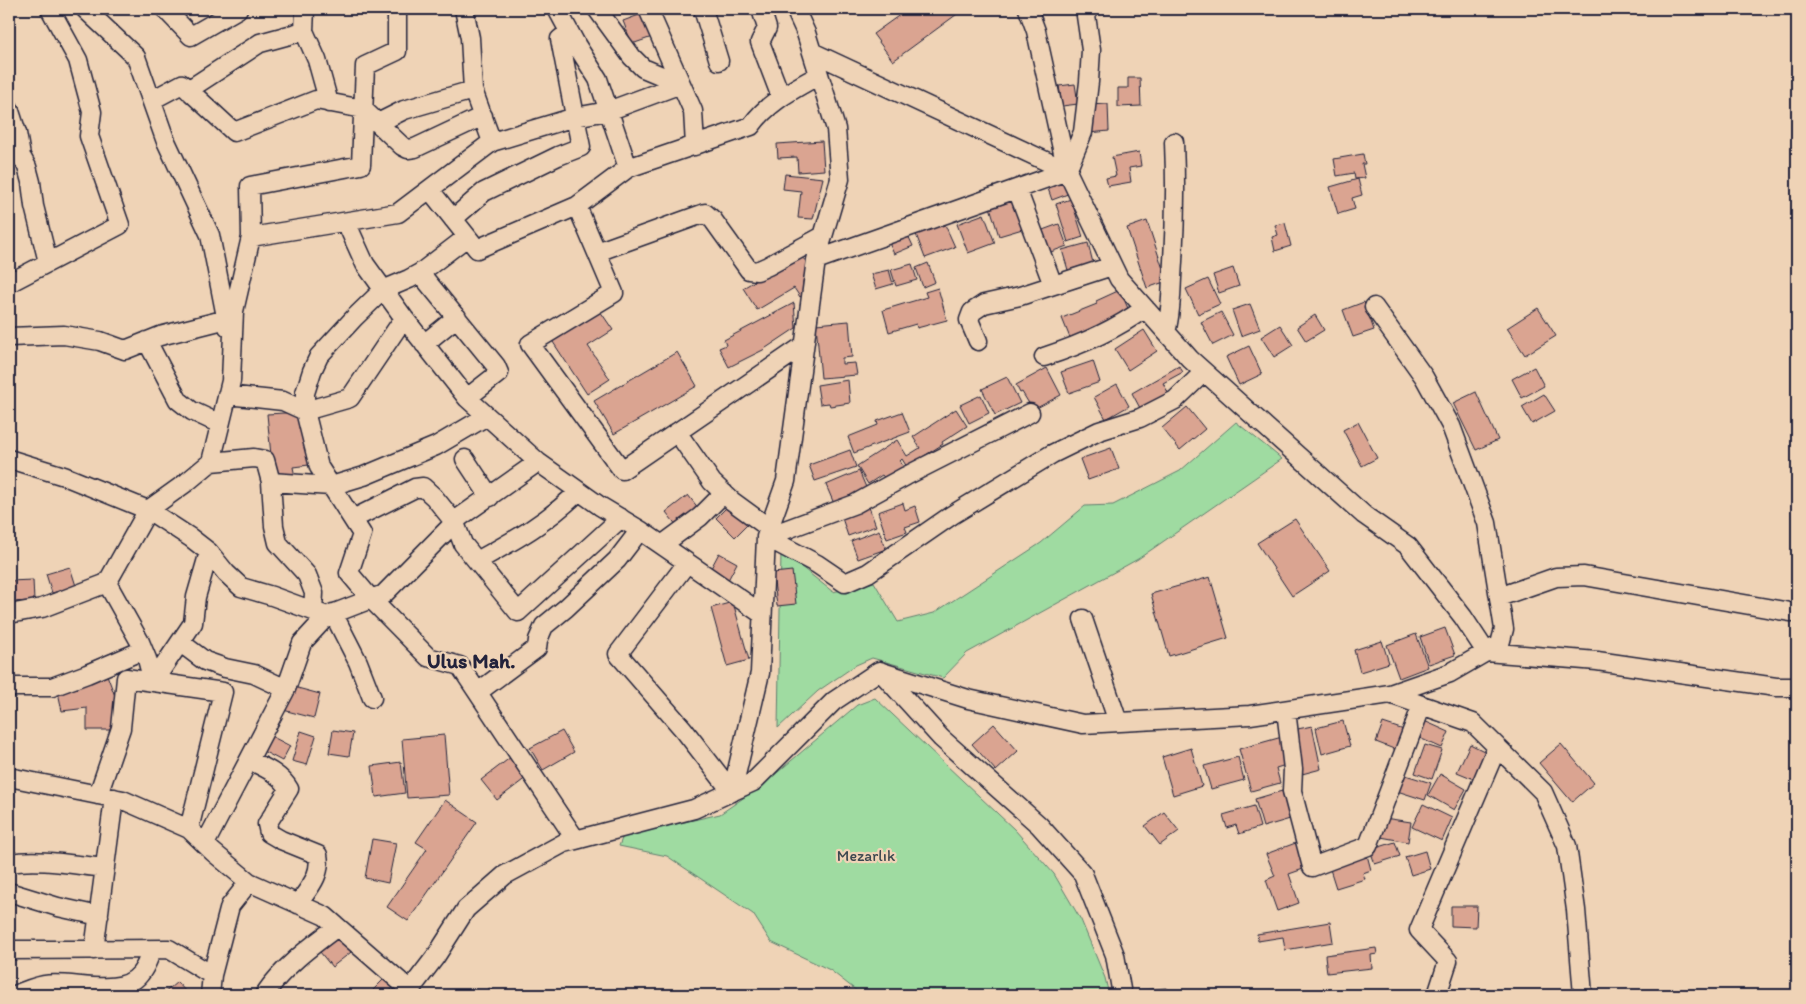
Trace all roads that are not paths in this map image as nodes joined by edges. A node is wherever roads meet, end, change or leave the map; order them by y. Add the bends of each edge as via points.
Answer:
1 (85, 9) edge
2 (151, 9) edge
3 (163, 9) edge
4 (238, 9) edge
5 (305, 9) edge
6 (397, 9) edge
7 (464, 9) edge
8 (556, 9) edge
9 (597, 9) edge
10 (648, 9) edge
11 (703, 9) edge
12 (761, 9) edge
13 (795, 9) edge
14 (1028, 9) edge
15 (1085, 9) edge
16 (56, 10) edge
17 (304, 31) junction
18 (569, 32) junction
19 (812, 52) junction
20 (719, 61) dead end
21 (819, 75) junction
22 (681, 84) junction
23 (188, 90) junction
24 (473, 90) junction
25 (780, 97) junction
26 (152, 100) junction
27 (329, 102) junction
28 (9, 108) edge
29 (363, 108) junction
30 (608, 111) junction
31 (482, 116) junction
32 (575, 117) junction
33 (378, 123) junction
34 (492, 142) junction
35 (1174, 142) dead end
36 (695, 146) junction
37 (17, 165) edge
38 (628, 168) junction
39 (1067, 171) junction
40 (1017, 189) junction
41 (430, 190) junction
42 (577, 206) junction
43 (453, 219) junction
44 (346, 222) junction
45 (823, 236) junction
46 (251, 237) junction
47 (467, 237) junction
48 (597, 252) junction
49 (816, 260) junction
50 (48, 262) junction
51 (1112, 266) junction
52 (420, 273) junction
53 (9, 283) edge
54 (1053, 285) junction
55 (383, 290) junction
56 (1374, 307) dead end
57 (1145, 308) junction
58 (404, 318) junction
59 (457, 318) junction
60 (227, 319) junction
61 (1166, 332) junction
62 (9, 337) edge
63 (148, 341) junction
64 (978, 341) dead end
65 (424, 344) junction
66 (803, 346) junction
67 (232, 348) junction
68 (1044, 357) dead end
69 (1204, 372) junction
70 (227, 396) junction
71 (467, 398) junction
72 (305, 411) junction
73 (1030, 413) dead end
74 (487, 416) junction
75 (220, 424) junction
76 (677, 432) junction
77 (465, 458) dead end
78 (9, 459) edge
79 (211, 462) junction
80 (538, 462) junction
81 (271, 482) junction
82 (331, 486) junction
83 (579, 491) junction
84 (724, 493) junction
85 (490, 497) junction
86 (148, 510) junction
87 (621, 518) junction
88 (353, 519) junction
89 (454, 524) junction
90 (640, 530) junction
91 (768, 532) junction
92 (662, 545) junction
93 (209, 552) junction
94 (477, 561) junction
95 (687, 563) junction
96 (107, 583) junction
97 (1499, 597) junction
98 (371, 599) junction
99 (1797, 612) edge
100 (324, 613) junction
101 (9, 614) edge
102 (762, 614) junction
103 (1083, 619) dead end
104 (181, 643) junction
105 (143, 650) junction
106 (1486, 652) junction
107 (880, 670) junction
108 (153, 682) junction
109 (9, 687) edge
110 (1797, 687) edge
111 (286, 689) junction
112 (478, 692) junction
113 (1390, 694) junction
114 (372, 698) dead end
115 (1422, 705) junction
116 (1286, 710) junction
117 (1118, 722) junction
118 (1497, 746) junction
119 (248, 760) junction
120 (9, 777) edge
121 (732, 792) junction
122 (106, 796) junction
123 (189, 829) junction
124 (576, 840) junction
125 (204, 844) junction
126 (9, 863) edge
127 (105, 868) junction
128 (249, 882) junction
129 (9, 892) edge
130 (298, 904) junction
131 (99, 916) junction
132 (337, 926) junction
133 (9, 950) edge
134 (94, 950) junction
135 (152, 950) junction
136 (212, 975) junction
137 (410, 993) edge
138 (15, 995) edge
139 (210, 995) edge
140 (264, 995) edge
141 (1122, 995) edge
142 (1437, 995) edge
143 (1583, 995) edge

1 - 26 street via 136,57
2 - 3 street via 153,12
3 - 4 street via 191,36
5 - 17 street
6 - 29 street via 397,52 365,66
7 - 24 street via 470,38
8 - 18 street
9 - 22 street via 642,68
10 - 22 street
11 - 20 street
12 - 25 street via 767,28 760,42
13 - 19 street
14 - 39 street via 1036,31
15 - 39 street via 1092,50 1089,82 1083,132
16 - 50 street via 78,60 92,112 89,136 120,225
17 - 23 street via 260,43
17 - 27 street via 317,60
18 - 30 street via 598,79
18 - 32 street via 560,39
19 - 21 street
19 - 39 street
21 - 25 street
21 - 45 street via 836,129 840,179
22 - 30 street
22 - 36 street via 693,112
23 - 26 street via 182,84
23 - 27 street via 234,132 316,100
24 - 31 street
24 - 33 street via 404,110
25 - 36 street via 761,112 751,126
26 - 60 street via 165,139 210,235
27 - 29 street
28 - 37 street via 21,156
29 - 33 street
29 - 46 street via 360,164 250,186
30 - 32 street
30 - 38 street
31 - 33 street via 408,149
31 - 34 street
32 - 34 street
32 - 43 street via 582,147 484,192
34 - 41 street
35 - 61 street via 1174,249
36 - 38 street
37 - 50 street via 31,182
38 - 42 street
39 - 40 street
39 - 51 street
40 - 49 street
40 - 54 street
41 - 43 street
41 - 44 street via 398,213
42 - 47 street via 477,249
42 - 48 street
43 - 47 street
44 - 46 street
44 - 55 street via 365,264
45 - 48 street via 768,266 757,271 749,270 705,213
45 - 49 street
46 - 67 street via 234,311
47 - 52 street
48 - 76 street via 614,293 530,344 622,470
49 - 66 street
50 - 53 street
51 - 54 street
51 - 57 street via 1119,279
52 - 55 street
52 - 59 street
54 - 64 street via 984,304 972,312 969,320
55 - 58 street
55 - 72 street via 319,356 305,393
56 - 97 street via 1424,377 1451,426 1487,523
57 - 61 street
57 - 68 street via 1100,336
58 - 65 street
58 - 72 street via 350,398
59 - 65 street
59 - 71 street via 499,373
60 - 63 street
60 - 67 street
61 - 69 street
62 - 63 street via 64,335 100,341 124,350
63 - 75 street via 178,400 192,411
65 - 71 street
66 - 76 street
66 - 91 street via 786,481
67 - 70 street
69 - 91 street via 1175,400 1052,454 952,515 868,573 845,583
69 - 106 street via 1364,515 1408,546 1463,616
70 - 72 street via 282,401
70 - 75 street
71 - 74 street
72 - 82 street via 319,467
73 - 91 street via 856,504
74 - 80 street
74 - 82 street via 429,450
75 - 79 street
76 - 84 street via 712,482
77 - 85 street
78 - 86 street via 64,476
79 - 81 street via 264,460
79 - 86 street
80 - 83 street
80 - 85 street
81 - 82 street
81 - 100 street via 278,543 307,575
82 - 88 street
83 - 87 street
83 - 94 street via 539,525
84 - 91 street
84 - 92 street via 700,517
85 - 89 street
86 - 93 street
86 - 96 street
87 - 90 street
87 - 94 street via 518,612
88 - 89 street via 423,487
88 - 98 street via 362,534 349,573
89 - 94 street via 463,544
89 - 98 street via 384,594
90 - 92 street
90 - 112 street via 617,560 544,626 537,648
91 - 102 street
92 - 95 street
93 - 100 street via 241,587
93 - 104 street via 196,598 193,623
95 - 102 street
95 - 121 street via 618,654
96 - 101 street via 42,608
96 - 105 street
97 - 99 street via 1556,577 1584,576
97 - 106 street via 1504,629 1500,644
98 - 100 street
98 - 112 street via 428,657 460,666
100 - 111 street via 302,643
100 - 114 street via 358,662
102 - 121 street via 760,673
103 - 117 street
104 - 108 street
104 - 111 street via 205,661 254,674
105 - 108 street
105 - 109 street via 52,687
106 - 110 street via 1597,661 1776,687
106 - 113 street via 1450,672
107 - 117 street via 968,699 1083,724
107 - 121 street via 834,701 753,782
107 - 141 street via 941,738 1039,825 1083,874 1115,955
108 - 122 street via 126,678 121,728
108 - 123 street via 223,692
111 - 119 street
112 - 124 street
113 - 115 street
113 - 116 street
115 - 116 street via 1368,846 1312,867 1292,791 1293,770
115 - 118 street via 1473,723
116 - 117 street via 1250,716
118 - 142 street via 1419,930 1448,961
118 - 143 street via 1543,792 1567,846
119 - 125 street
119 - 130 street via 272,771 288,789 267,824 269,833 318,855 317,877
120 - 122 street
121 - 124 street via 694,809
122 - 123 street via 123,800
122 - 127 street
123 - 125 street
124 - 137 street via 564,843 505,875 466,909
125 - 128 street
126 - 127 street via 42,862
127 - 131 street
128 - 130 street
128 - 136 street via 230,906
129 - 131 street
130 - 132 street via 325,916
131 - 134 street
132 - 137 street
132 - 140 street via 294,960
133 - 134 street
134 - 135 street
135 - 136 street via 169,950
135 - 138 street via 140,975 127,984 102,988 45,984
136 - 139 street

